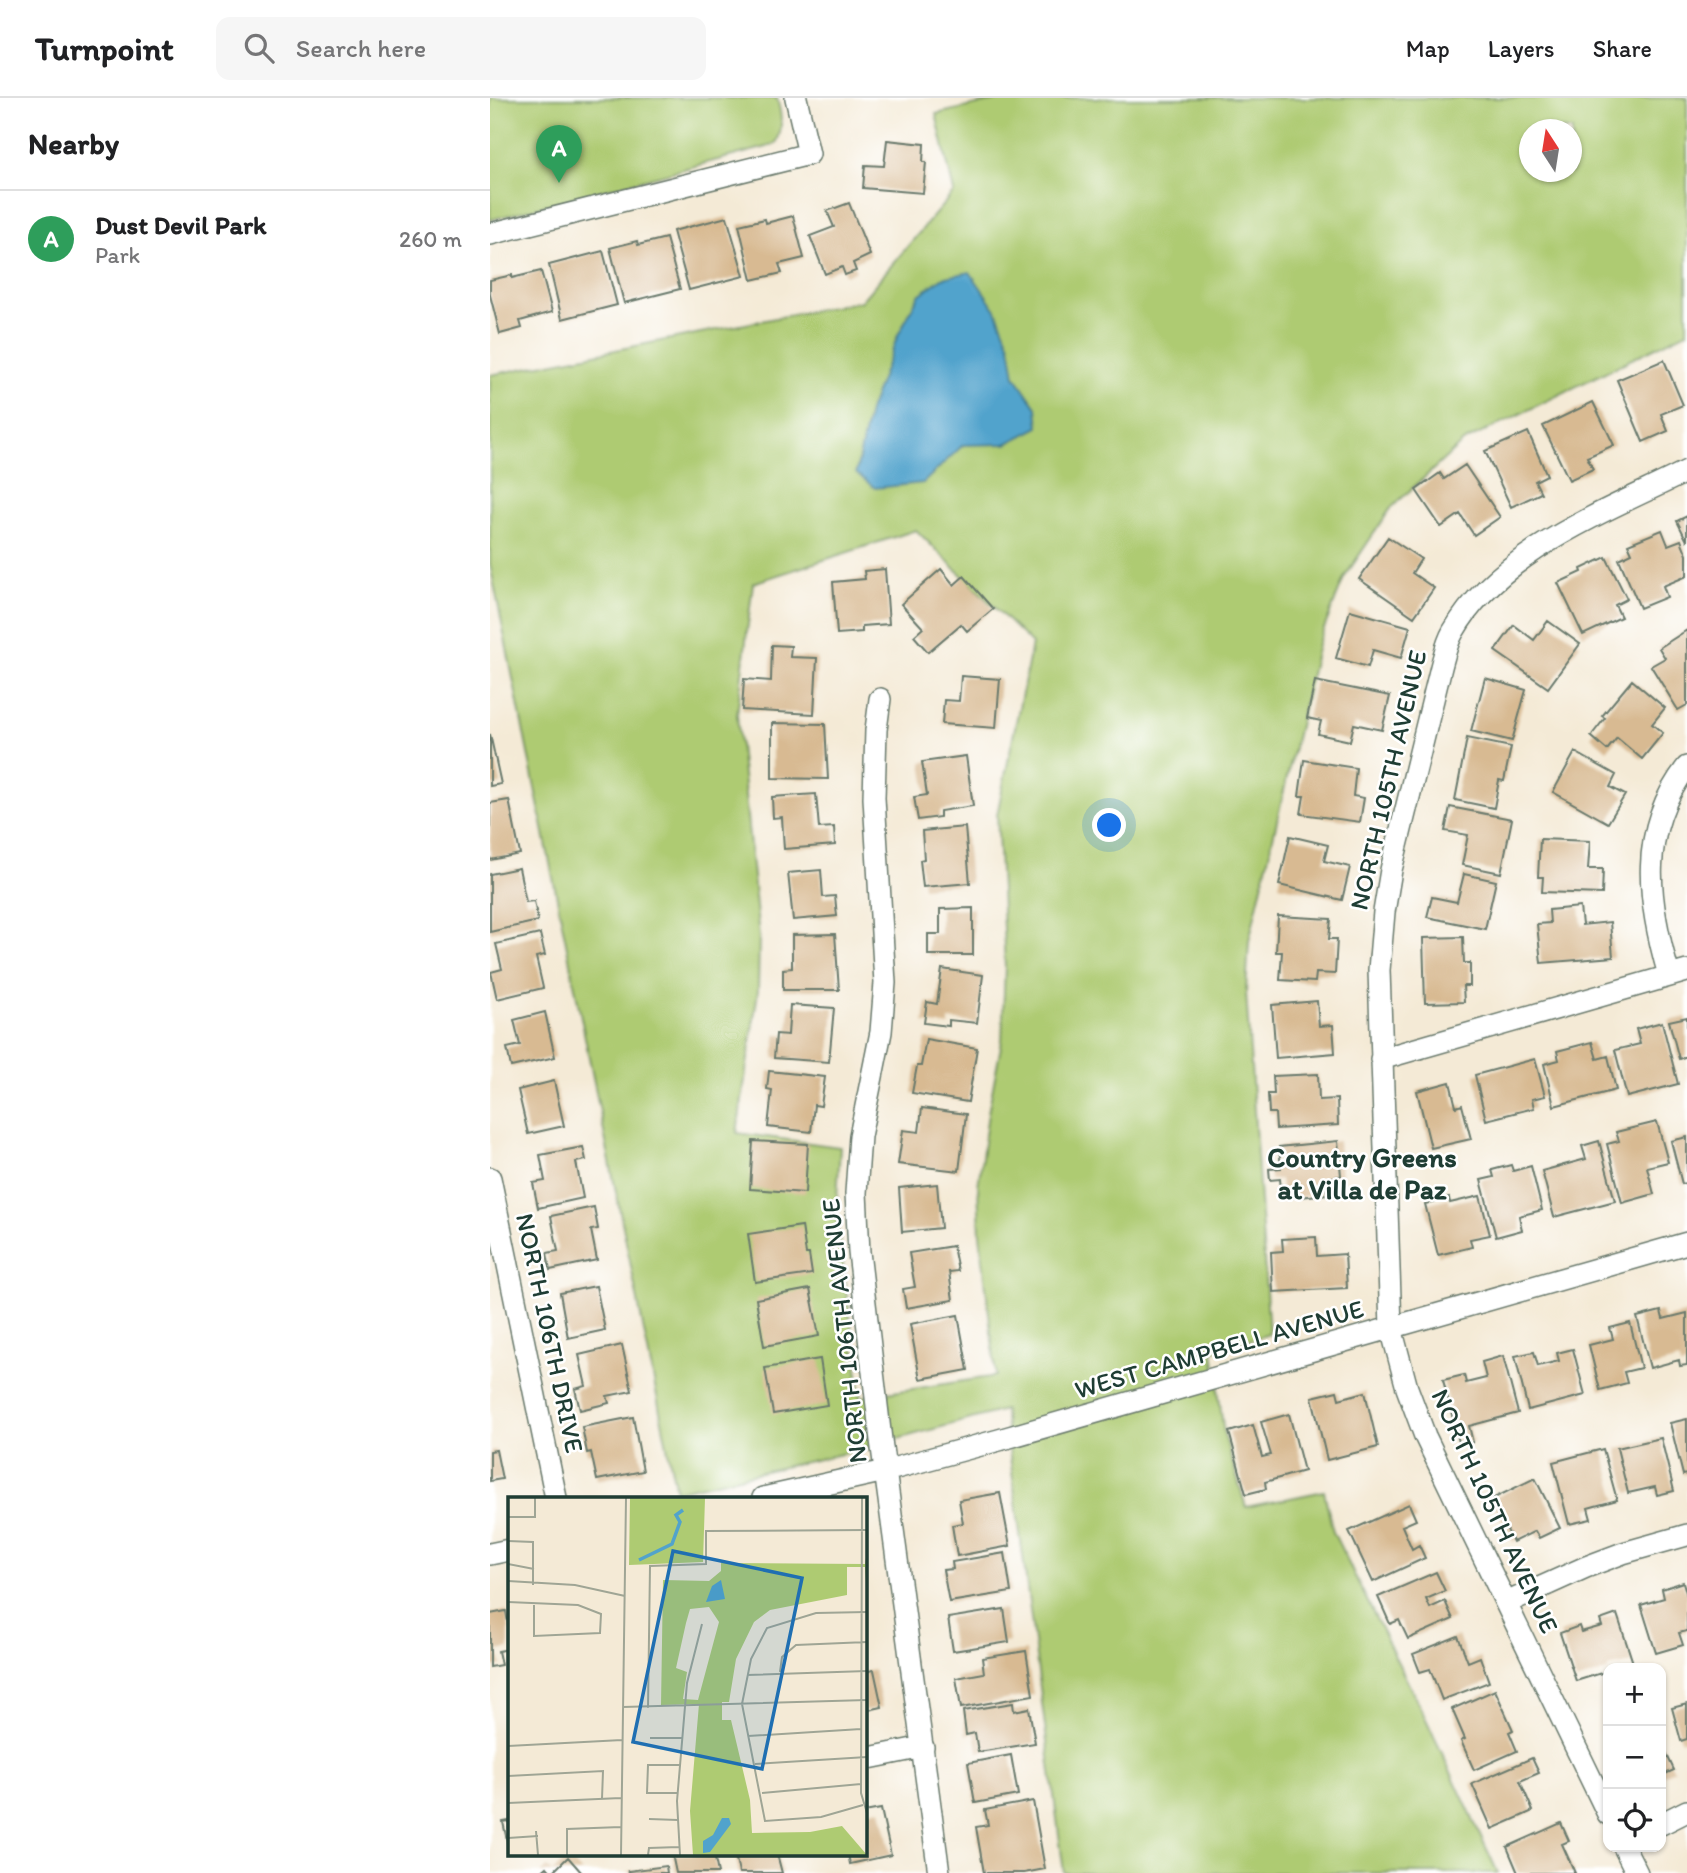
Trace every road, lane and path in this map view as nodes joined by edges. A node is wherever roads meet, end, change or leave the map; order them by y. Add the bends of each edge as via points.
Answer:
1 (796, 98) edge
2 (490, 234) edge
3 (1687, 471) edge
4 (880, 699) dead end
5 (1687, 767) edge
6 (1678, 973) edge
7 (1381, 1059) junction
8 (490, 1178) edge
9 (1687, 1243) edge
10 (1391, 1328) junction
11 (885, 1471) junction
12 (555, 1497) edge
13 (772, 1497) edge
14 (1687, 1535) edge
15 (508, 1550) edge
16 (490, 1554) edge
17 (1506, 1603) junction
18 (923, 1748) junction
19 (866, 1759) edge
20 (1603, 1804) edge
21 (1687, 1811) edge
22 (1666, 1822) edge
23 (1626, 1852) edge
24 (939, 1873) edge
25 (1637, 1873) edge

1 - 2 street via 809,154
3 - 7 street, NORTH 105TH AVENUE via 1536,547 1468,608 1451,634 1384,912 1379,970
4 - 11 street, NORTH 106TH AVENUE via 874,798 885,983 881,1032 860,1136 856,1193
5 - 6 street via 1673,785 1655,834 1650,870 1656,930
6 - 7 street
7 - 10 street, NORTH 105TH AVENUE
8 - 12 street, NORTH 106TH DRIVE
9 - 10 street, WEST CAMPBELL AVENUE
10 - 11 street, WEST CAMPBELL AVENUE
10 - 17 street, NORTH 105TH AVENUE via 1425,1436
11 - 13 street, WEST CAMPBELL AVENUE
11 - 18 street, NORTH 106TH AVENUE
14 - 17 street via 1623,1553
15 - 16 street
17 - 20 street, NORTH 105TH AVENUE
18 - 19 street
18 - 24 street, NORTH 106TH AVENUE
21 - 22 street
23 - 25 street

